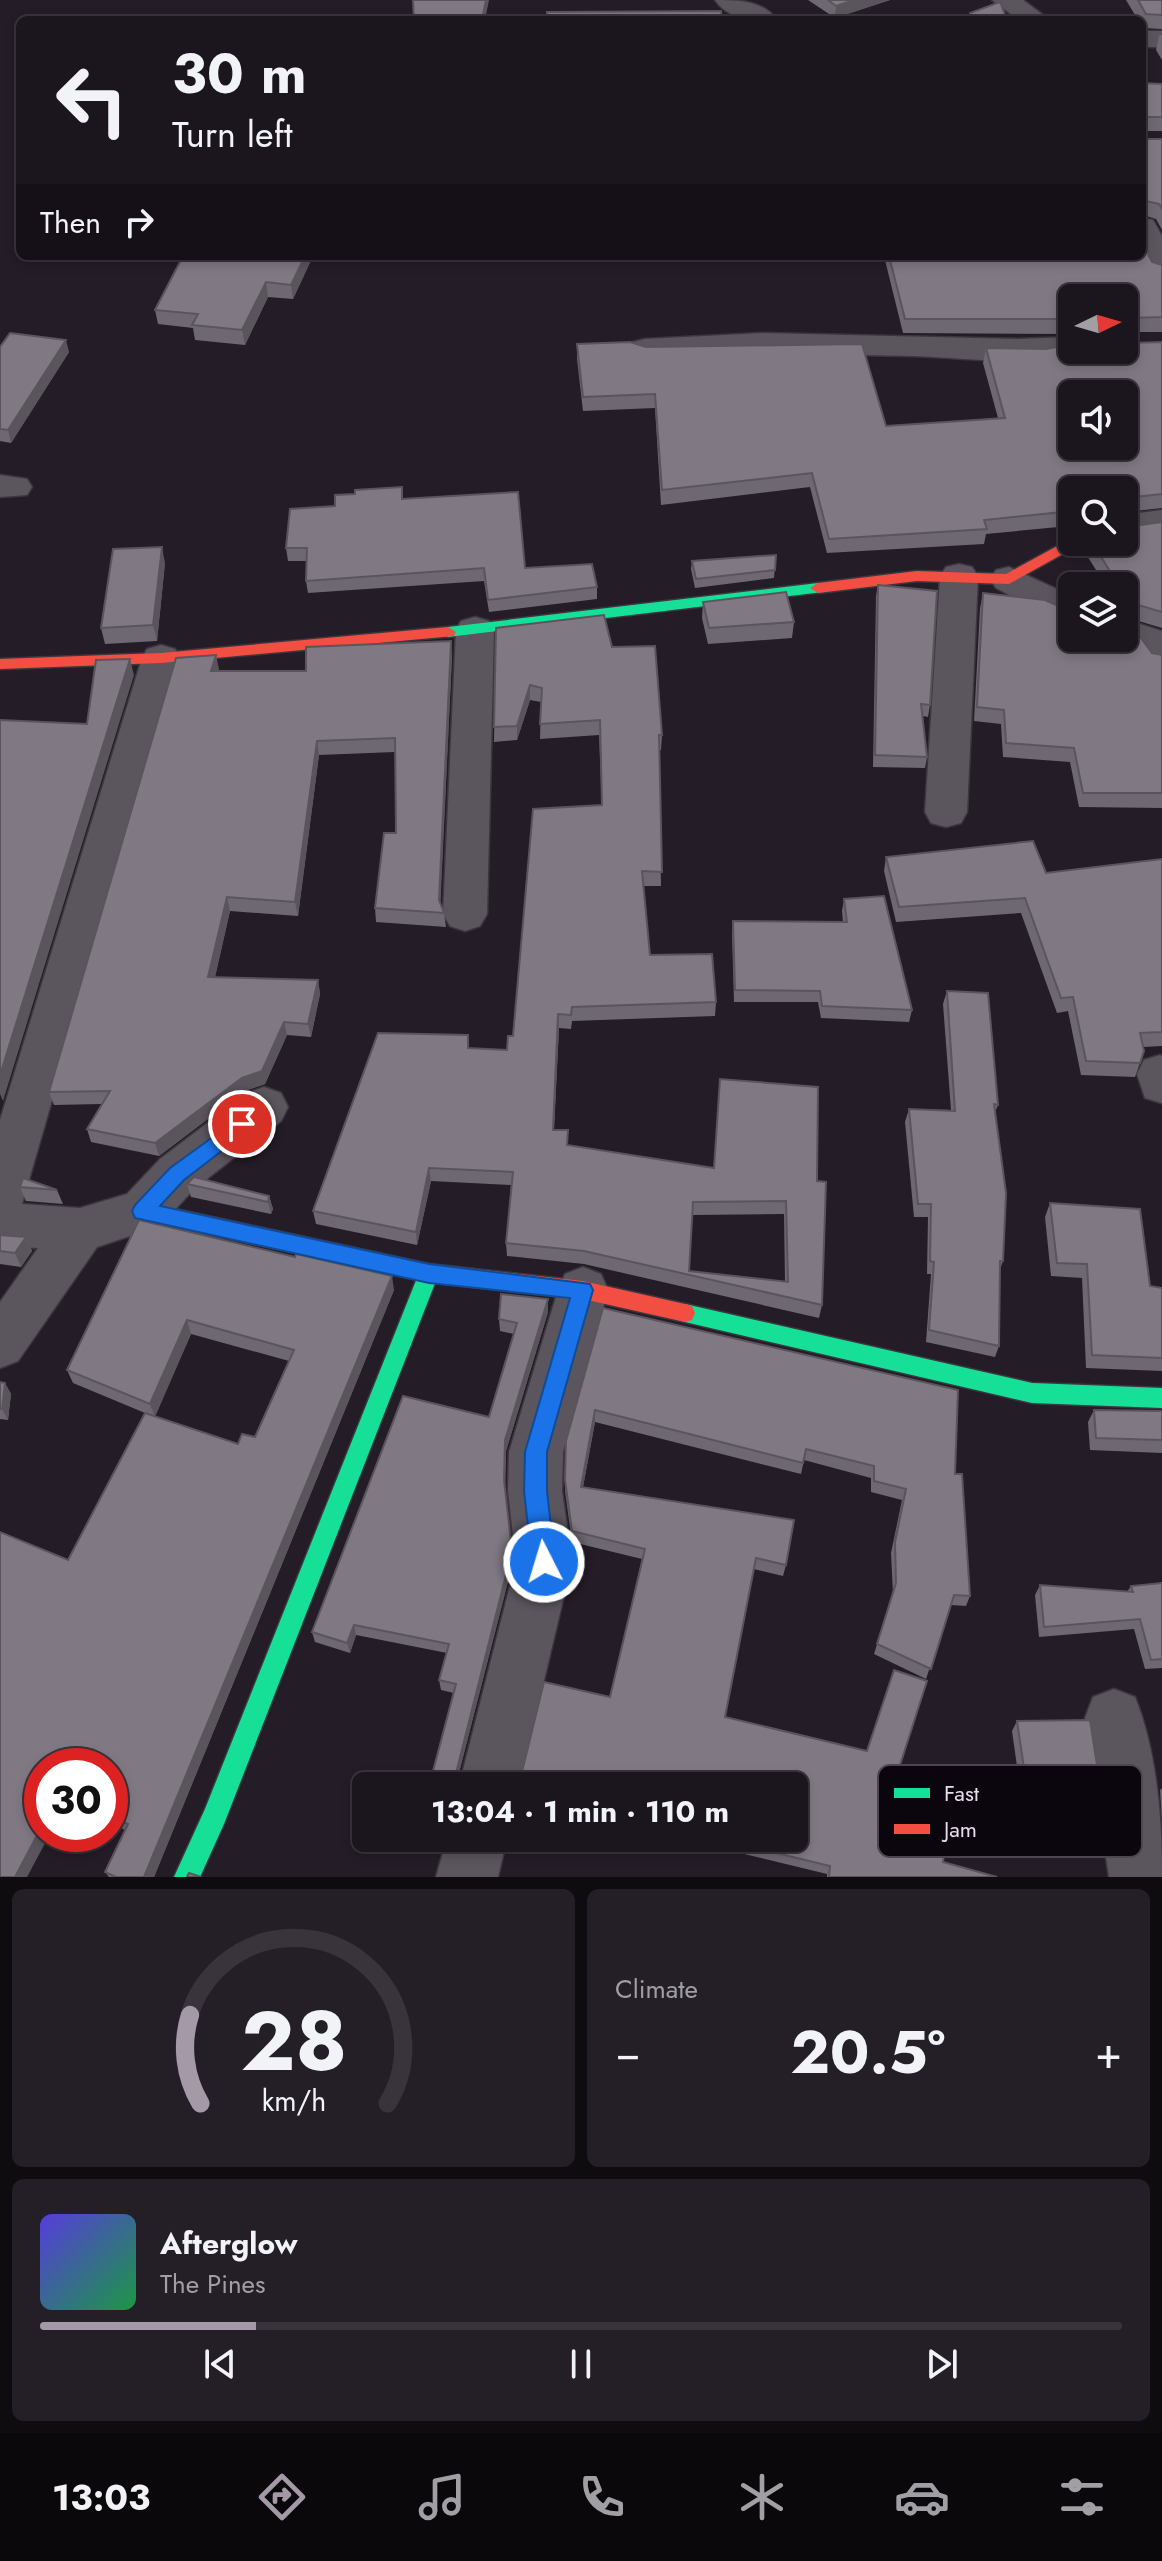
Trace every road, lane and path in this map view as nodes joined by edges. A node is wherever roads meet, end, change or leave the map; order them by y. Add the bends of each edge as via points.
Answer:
1 (728, 0) edge
2 (1005, 0) edge
3 (757, 16) edge
4 (1031, 16) edge
5 (1146, 235) edge
6 (1162, 268) edge
7 (1058, 348) edge
8 (645, 349) edge
9 (1162, 522) edge
10 (1138, 525) edge
11 (1058, 551) edge
12 (959, 576) junction
13 (1009, 579) junction
14 (1058, 605) edge
15 (475, 630) junction
16 (161, 658) junction
17 (0, 664) edge
18 (946, 812) dead end
19 (465, 914) dead end
20 (264, 1107) dead end
21 (0, 1200) edge
22 (143, 1211) junction
23 (0, 1224) edge
24 (80, 1230) junction
25 (429, 1273) junction
26 (583, 1290) junction
27 (0, 1344) edge
28 (1162, 1398) edge
29 (1114, 1718) dead end
30 (1122, 1765) edge
31 (492, 1772) edge
32 (473, 1852) edge
33 (1137, 1857) edge
34 (187, 1877) edge
35 (467, 1877) edge
36 (1140, 1877) edge

1 - 3 street
2 - 4 street
5 - 6 street
7 - 8 street via 763,343
9 - 10 street
11 - 13 street
12 - 13 street
12 - 15 street via 917,576
12 - 18 street
13 - 14 street
15 - 16 street
15 - 19 street
16 - 17 street
16 - 21 street
20 - 22 street via 177,1174
22 - 24 street
22 - 25 street
23 - 24 street
24 - 27 street
25 - 26 street
25 - 34 street
26 - 28 street via 1032,1393
26 - 31 street via 536,1452 544,1562
29 - 30 street
32 - 35 street
33 - 36 street

